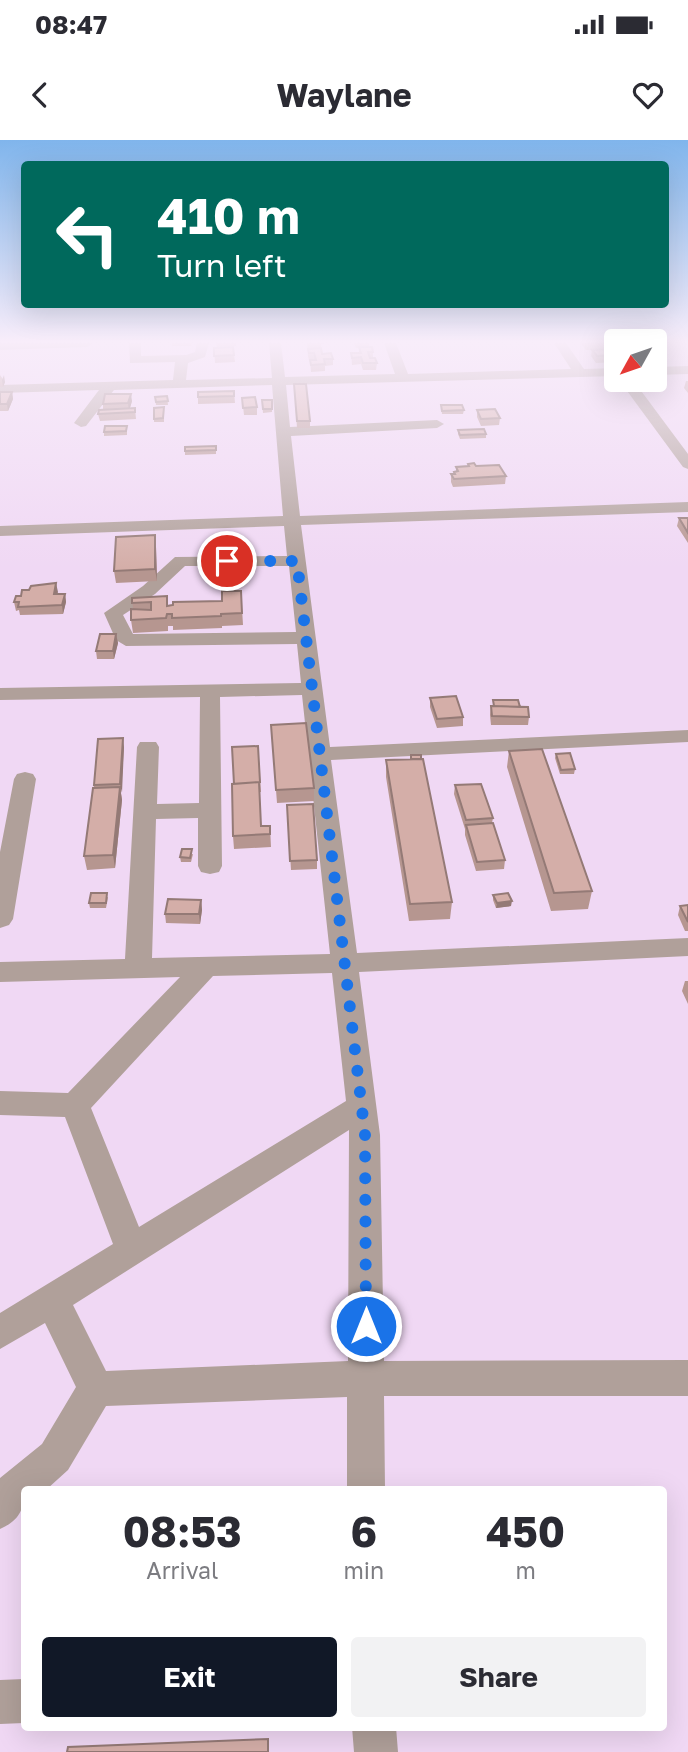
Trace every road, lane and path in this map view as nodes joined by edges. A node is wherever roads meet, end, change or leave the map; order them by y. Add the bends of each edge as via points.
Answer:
1 (85, 418) edge
2 (283, 418) edge
3 (654, 418) edge
4 (81, 423) dead end
5 (438, 424) dead end
6 (284, 432) junction
7 (688, 464) edge
8 (688, 507) edge
9 (292, 521) junction
10 (0, 531) edge
11 (297, 561) junction
12 (306, 638) junction
13 (312, 689) junction
14 (210, 691) junction
15 (0, 694) edge
16 (688, 736) edge
17 (148, 747) dead end
18 (320, 754) junction
19 (25, 779) dead end
20 (210, 810) junction
21 (145, 812) junction
22 (210, 866) dead end
23 (0, 919) edge
24 (688, 947) edge
25 (344, 963) junction
26 (207, 966) junction
27 (138, 968) junction
28 (0, 972) edge
29 (0, 1103) edge
30 (75, 1105) junction
31 (361, 1107) junction
32 (132, 1250) junction
33 (52, 1300) junction
34 (0, 1332) edge
35 (688, 1378) edge
36 (366, 1380) junction
37 (96, 1389) junction
38 (366, 1486) edge
39 (3, 1494) edge
40 (21, 1701) edge
41 (0, 1702) edge
42 (374, 1731) edge
43 (376, 1752) edge

1 - 4 street
2 - 6 street
3 - 7 street
5 - 6 street
6 - 9 street
8 - 9 street
9 - 10 street
9 - 11 street
11 - 12 street
11 - 12 street via 181,561 149,590 113,613 126,640
12 - 13 street
13 - 14 street
13 - 18 street
14 - 15 street
14 - 20 street
16 - 18 street
17 - 21 street
18 - 25 street
19 - 23 street
20 - 21 street
20 - 22 street
21 - 27 street
24 - 25 street
25 - 26 street
25 - 31 street
26 - 27 street
26 - 30 street
27 - 28 street
29 - 30 street
30 - 32 street
31 - 32 street
31 - 36 street
32 - 33 street
33 - 34 street
33 - 37 street
35 - 36 street
36 - 37 street
36 - 38 street
37 - 39 street via 54,1457
40 - 41 street
42 - 43 street

